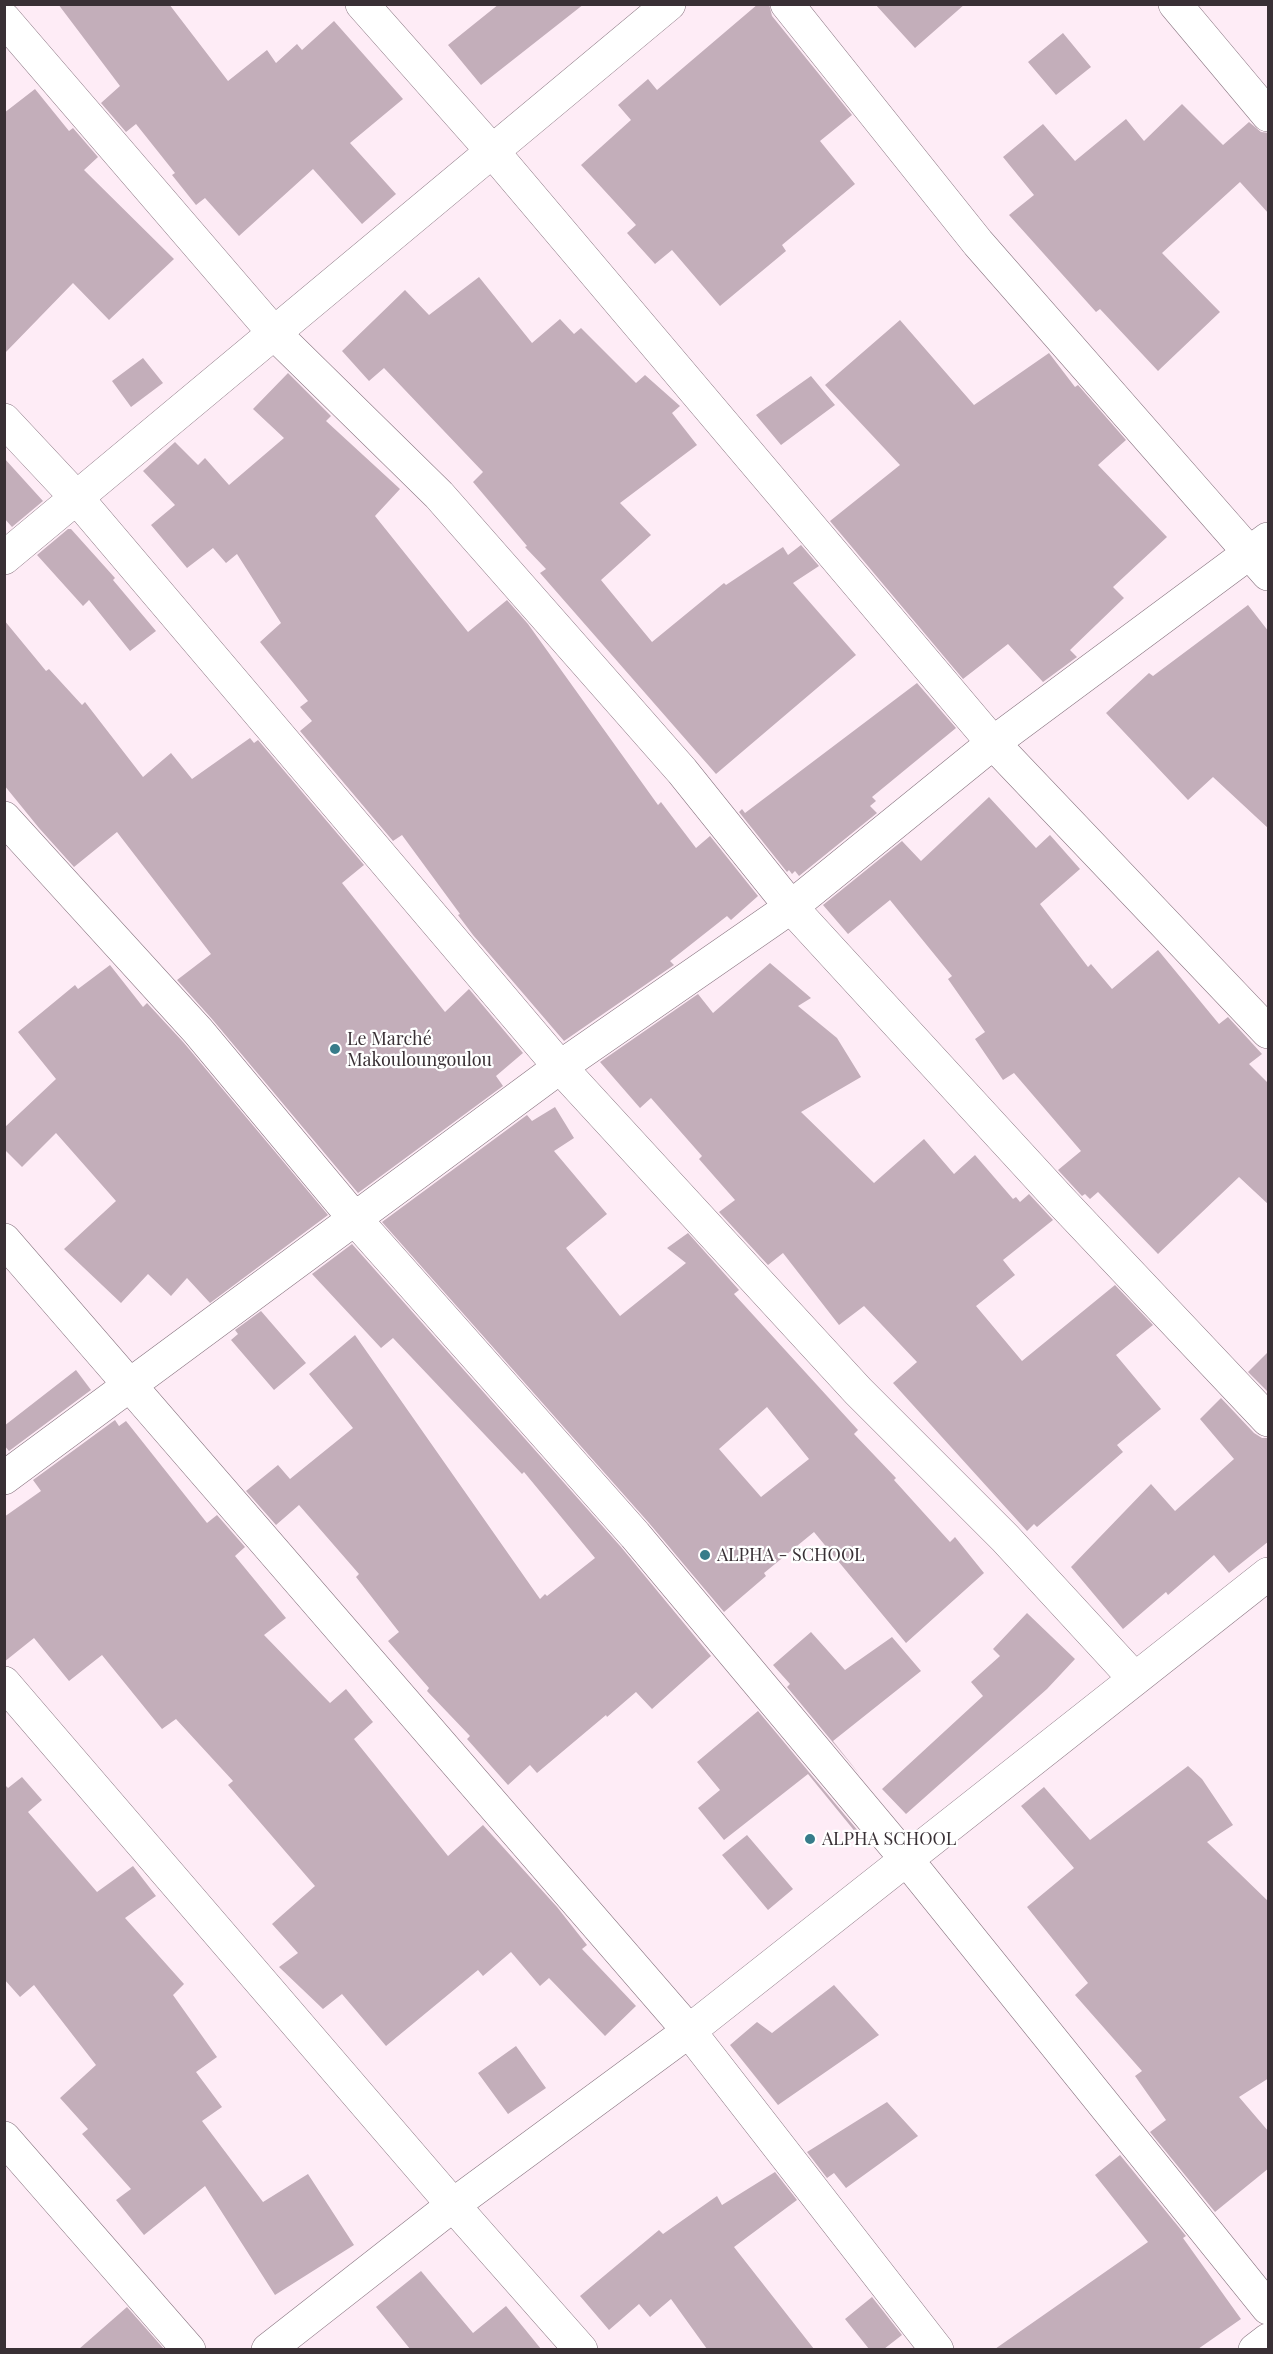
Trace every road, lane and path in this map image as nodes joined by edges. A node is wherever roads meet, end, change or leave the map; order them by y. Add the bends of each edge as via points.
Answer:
1 (362, 4) edge
2 (669, 4) edge
3 (787, 4) edge
4 (1175, 4) edge
5 (4, 19) edge
6 (1269, 115) edge
7 (493, 152) junction
8 (275, 334) junction
9 (4, 420) edge
10 (76, 497) junction
11 (1263, 555) edge
12 (4, 558) edge
13 (993, 743) junction
14 (4, 818) edge
15 (791, 907) junction
16 (1269, 1032) edge
17 (560, 1067) junction
18 (355, 1220) junction
19 (4, 1240) edge
20 (130, 1383) junction
21 (1269, 1420) edge
22 (4, 1478) edge
23 (1269, 1574) edge
24 (1134, 1678) junction
25 (4, 1683) edge
26 (907, 1860) junction
27 (689, 2031) junction
28 (4, 2138) edge
29 (453, 2205) junction
30 (1269, 2308) edge
31 (1269, 2340) edge
32 (189, 2349) edge
33 (268, 2349) edge
34 (581, 2349) edge
35 (937, 2349) edge
36 (1255, 2349) edge

1 - 7 street
2 - 7 street
3 - 11 street via 978,243
4 - 6 street
5 - 8 street
7 - 8 street
7 - 13 street
8 - 10 street
8 - 15 street via 439,495 682,771
9 - 10 street
10 - 12 street
10 - 17 street
11 - 13 street
13 - 15 street
13 - 16 street
14 - 18 street via 198,1031
15 - 17 street
15 - 21 street
17 - 18 street
17 - 24 street via 858,1391 1005,1538
18 - 20 street
18 - 26 street via 634,1535
19 - 20 street
20 - 22 street
20 - 27 street
23 - 24 street
24 - 26 street
25 - 29 street
26 - 27 street
26 - 30 street
27 - 29 street
27 - 35 street
28 - 32 street
29 - 33 street
29 - 34 street
31 - 36 street

